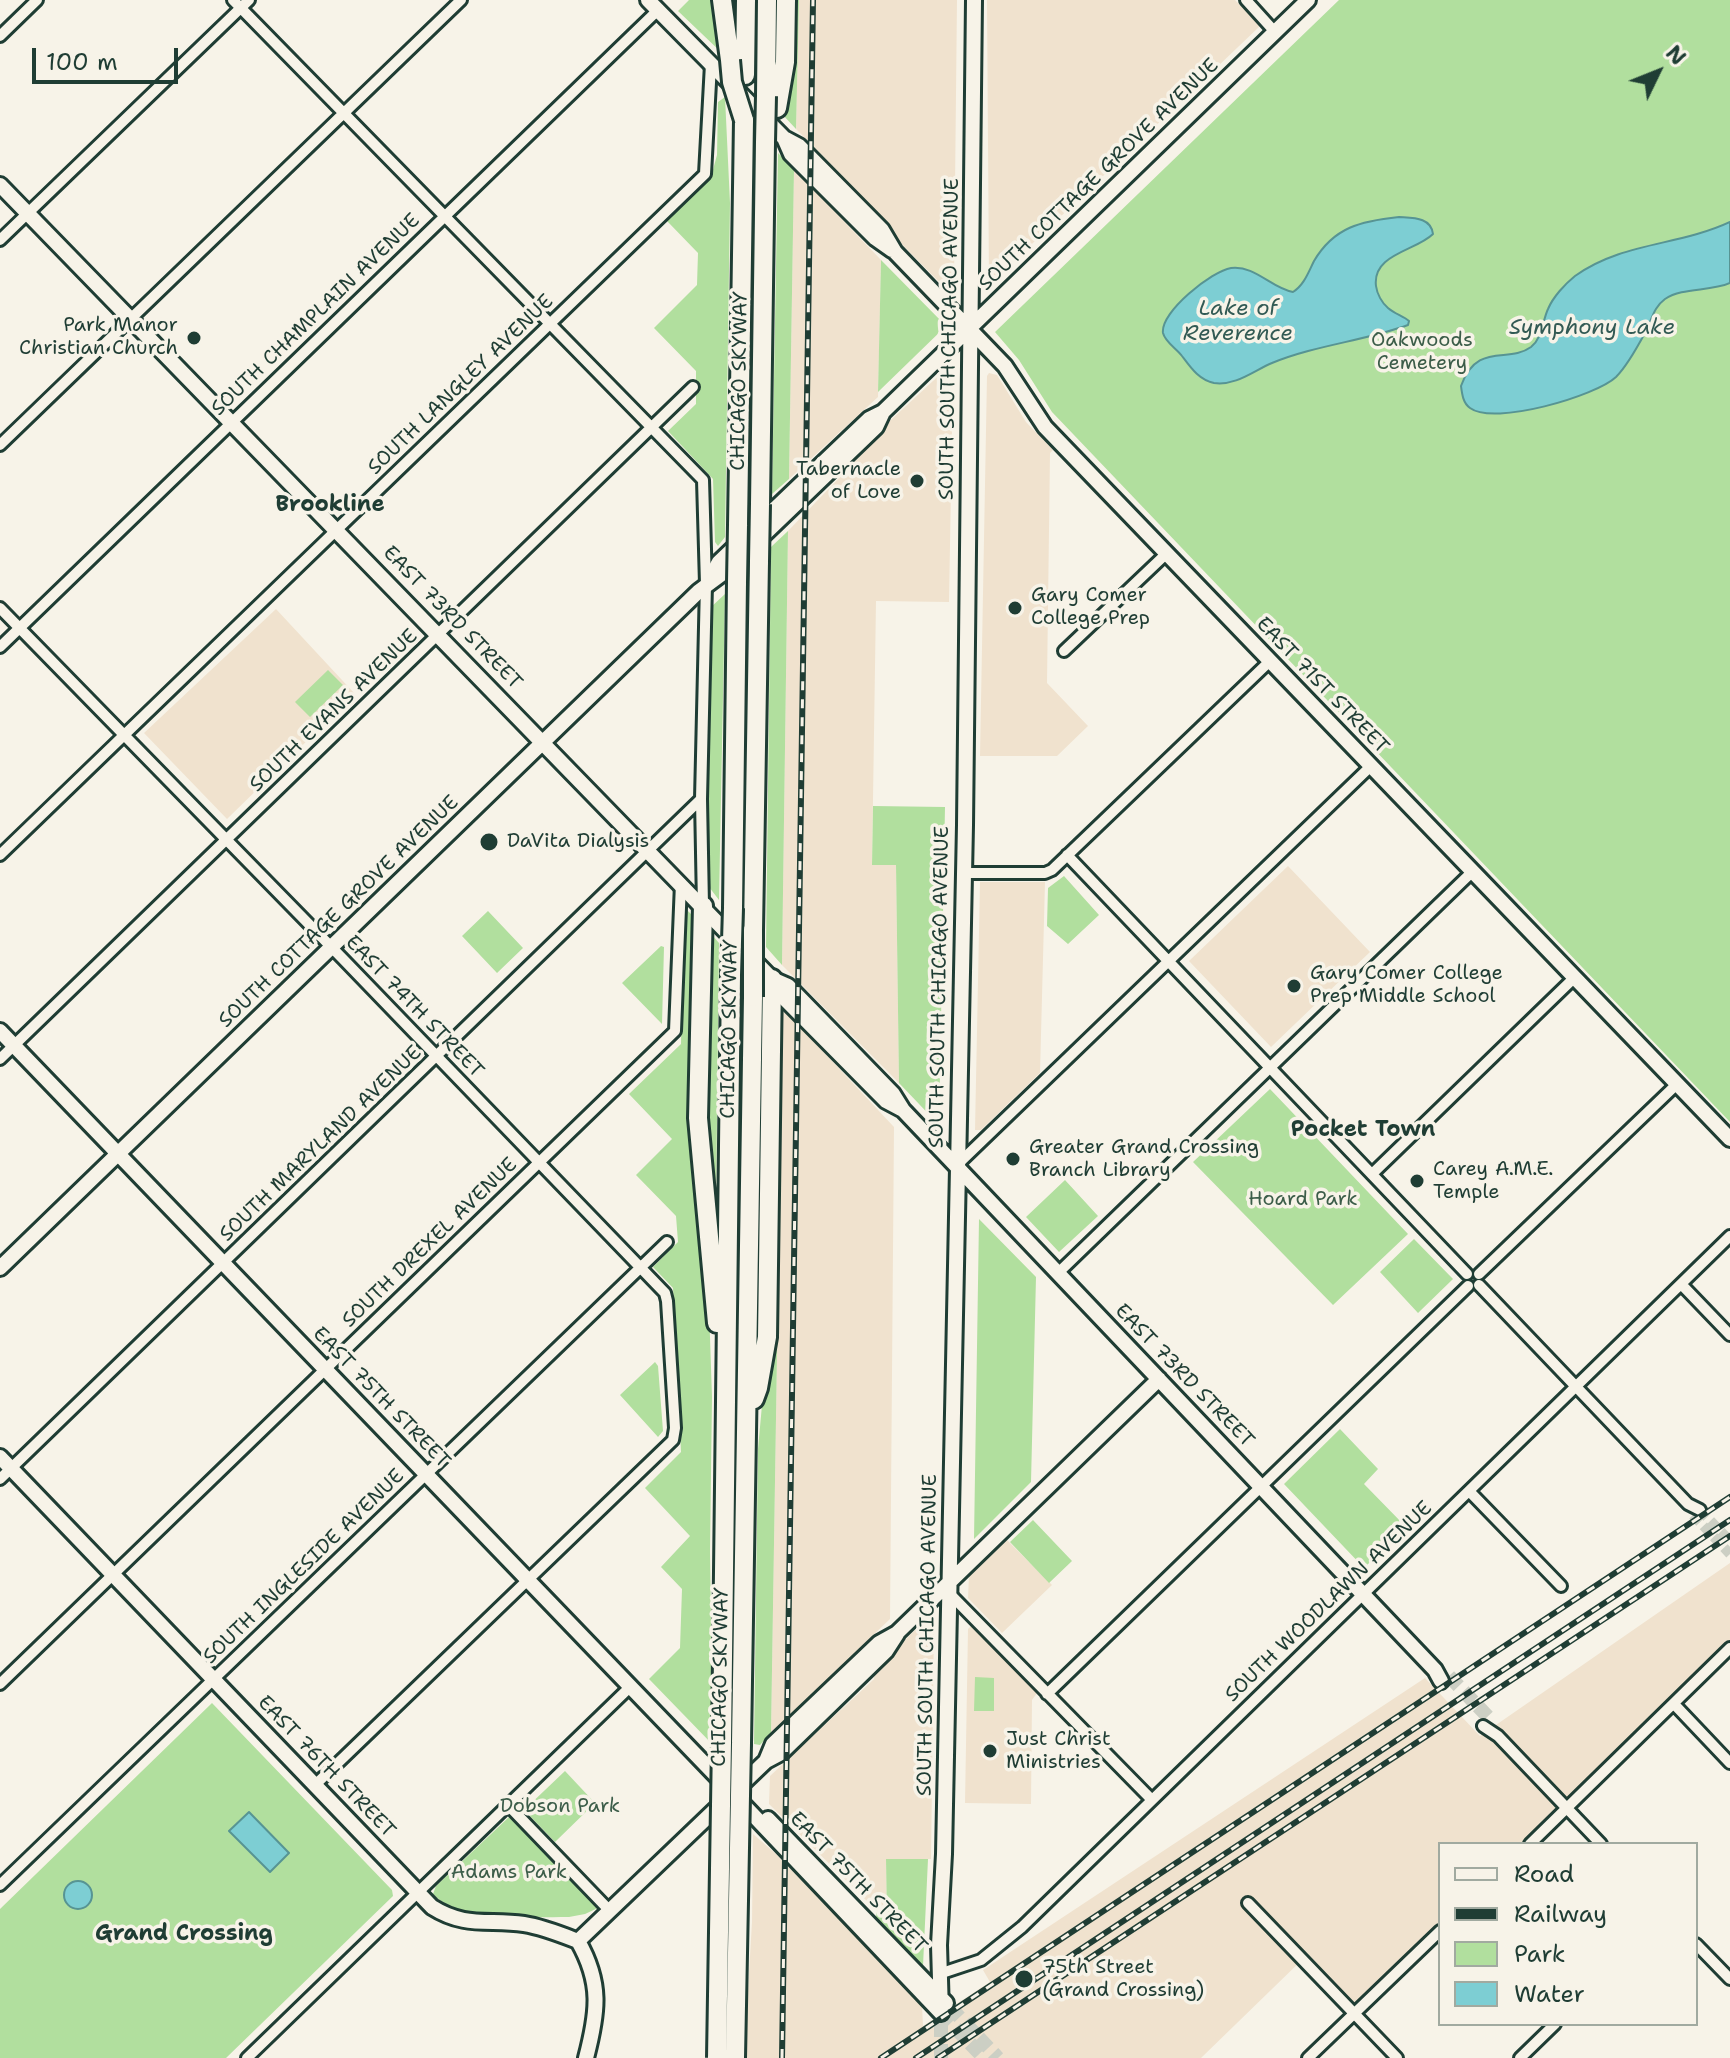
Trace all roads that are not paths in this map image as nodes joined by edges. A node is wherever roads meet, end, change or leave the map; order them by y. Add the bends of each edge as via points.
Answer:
1 (37, 0) edge
2 (461, 0) edge
3 (722, 0) edge
4 (746, 0) edge
5 (767, 0) edge
6 (786, 0) edge
7 (974, 0) edge
8 (1246, 0) edge
9 (1308, 0) edge
10 (241, 3) edge
11 (653, 5) edge
12 (1275, 32) junction
13 (0, 36) edge
14 (711, 64) junction
15 (772, 102) junction
16 (344, 113) junction
17 (744, 120) junction
18 (774, 140) junction
19 (0, 185) edge
20 (28, 213) junction
21 (445, 216) junction
22 (0, 240) edge
23 (131, 319) junction
24 (550, 324) junction
25 (970, 328) junction
26 (693, 387) dead end
27 (232, 422) junction
28 (652, 428) junction
29 (0, 445) edge
30 (337, 529) junction
31 (1167, 553) junction
32 (706, 584) junction
33 (0, 608) edge
34 (20, 628) junction
35 (439, 634) junction
36 (0, 647) edge
37 (1064, 651) dead end
38 (1270, 661) junction
39 (124, 735) junction
40 (544, 741) junction
41 (1371, 766) junction
42 (701, 799) junction
43 (227, 840) junction
44 (649, 850) junction
45 (0, 855) edge
46 (1067, 855) junction
47 (1473, 871) junction
48 (963, 873) junction
49 (681, 883) junction
50 (703, 906) junction
51 (332, 947) junction
52 (1168, 961) junction
53 (1575, 977) junction
54 (772, 979) junction
55 (0, 1031) edge
56 (14, 1046) junction
57 (437, 1056) junction
58 (0, 1059) edge
59 (1271, 1068) junction
60 (1677, 1084) junction
61 (1730, 1139) edge
62 (118, 1152) junction
63 (539, 1162) junction
64 (956, 1166) junction
65 (1372, 1174) junction
66 (1730, 1236) edge
67 (667, 1242) dead end
68 (225, 1262) junction
69 (0, 1268) edge
70 (640, 1268) junction
71 (1058, 1273) junction
72 (1475, 1282) junction
73 (1681, 1284) junction
74 (1730, 1335) edge
75 (726, 1357) junction
76 (326, 1369) junction
77 (1159, 1379) junction
78 (1576, 1387) junction
79 (747, 1416) junction
80 (0, 1457) edge
81 (11, 1468) junction
82 (427, 1474) junction
83 (0, 1479) edge
84 (1261, 1487) junction
85 (1469, 1491) junction
86 (1697, 1513) tunnel mouth
87 (113, 1574) junction
88 (528, 1580) junction
89 (1561, 1586) dead end
90 (948, 1588) junction
91 (1362, 1593) junction
92 (1730, 1648) edge
93 (1442, 1676) tunnel mouth
94 (214, 1679) junction
95 (0, 1684) edge
96 (630, 1687) junction
97 (1047, 1694) junction
98 (1674, 1704) junction
99 (1488, 1724) tunnel mouth
100 (1730, 1763) edge
101 (315, 1785) junction
102 (733, 1793) junction
103 (1152, 1800) junction
104 (508, 1805) junction
105 (1567, 1808) junction
106 (1532, 1842) edge
107 (1599, 1842) edge
108 (0, 1884) edge
109 (417, 1891) junction
110 (1248, 1903) dead end
111 (610, 1911) junction
112 (1438, 1933) edge
113 (578, 1941) junction
114 (1698, 1946) edge
115 (939, 1974) junction
116 (1730, 1979) edge
117 (939, 2006) joint
118 (1354, 2014) junction
119 (1553, 2026) edge
120 (247, 2058) edge
121 (586, 2058) edge
122 (717, 2058) edge
123 (735, 2058) edge
124 (1308, 2058) edge
125 (1397, 2058) edge
126 (1520, 2058) edge

1 - 13 street
2 - 16 street
3 - 17 highway, bridge via 732,82
4 - 17 highway, CHICAGO SKYWAY
5 - 15 highway
6 - 15 highway via 785,62
7 - 25 main road, SOUTH SOUTH CHICAGO AVENUE
8 - 12 street
9 - 12 main road, SOUTH COTTAGE GROVE AVENUE
10 - 16 street
10 - 20 street
11 - 14 main road, EAST 71ST STREET
11 - 21 street, SOUTH CHAMPLAIN AVENUE
12 - 25 main road, SOUTH COTTAGE GROVE AVENUE
14 - 18 main road, EAST 71ST STREET
14 - 24 street, SOUTH LANGLEY AVENUE via 705,174
15 - 18 highway, CHICAGO SKYWAY, bridge
16 - 21 street
16 - 23 street
17 - 75 highway, CHICAGO SKYWAY, bridge
18 - 25 main road, EAST 71ST STREET via 799,146
18 - 79 highway, CHICAGO SKYWAY, bridge via 760,504
19 - 20 main road, EAST 73RD STREET
20 - 22 street
20 - 23 main road, EAST 73RD STREET
21 - 24 street
21 - 27 street, SOUTH CHAMPLAIN AVENUE
23 - 27 main road, EAST 73RD STREET
23 - 29 street
24 - 28 street
24 - 30 street, SOUTH LANGLEY AVENUE
25 - 31 main road, EAST 71ST STREET via 1005,366 1045,427
25 - 32 main road, SOUTH COTTAGE GROVE AVENUE via 719,562
25 - 48 main road, SOUTH SOUTH CHICAGO AVENUE
26 - 28 street, SOUTH EVANS AVENUE
27 - 30 main road, EAST 73RD STREET
27 - 34 street, SOUTH CHAMPLAIN AVENUE
28 - 32 street via 703,480
28 - 35 street, SOUTH EVANS AVENUE
30 - 35 main road, EAST 73RD STREET
30 - 39 street, SOUTH LANGLEY AVENUE
31 - 37 street
31 - 38 main road, EAST 71ST STREET
32 - 40 main road, SOUTH COTTAGE GROVE AVENUE
32 - 42 street
33 - 34 street, EAST 74TH STREET
34 - 36 street, SOUTH CHAMPLAIN AVENUE
34 - 39 street, EAST 74TH STREET
35 - 40 main road, EAST 73RD STREET
35 - 43 street, SOUTH EVANS AVENUE
38 - 41 main road, EAST 71ST STREET
38 - 46 street
39 - 43 street, EAST 74TH STREET
39 - 45 street, SOUTH LANGLEY AVENUE
40 - 44 main road, EAST 73RD STREET
40 - 51 main road, SOUTH COTTAGE GROVE AVENUE
41 - 47 main road, EAST 71ST STREET
41 - 52 street
42 - 44 street, SOUTH MARYLAND AVENUE
42 - 50 street
43 - 51 street, EAST 74TH STREET
43 - 56 street, SOUTH EVANS AVENUE
44 - 49 main road, EAST 73RD STREET
44 - 57 street, SOUTH MARYLAND AVENUE
46 - 48 street via 1045,873
46 - 52 street
47 - 53 main road, EAST 71ST STREET
47 - 59 street
48 - 64 main road, SOUTH SOUTH CHICAGO AVENUE
49 - 50 main road, EAST 73RD STREET
49 - 63 street, SOUTH DREXEL AVENUE via 675,1031
50 - 54 main road, EAST 73RD STREET
50 - 75 highway via 699,1155 715,1316
51 - 57 street, EAST 74TH STREET
51 - 62 main road, SOUTH COTTAGE GROVE AVENUE
52 - 59 street
52 - 64 street
53 - 60 main road, EAST 71ST STREET
53 - 65 street
54 - 64 main road, EAST 73RD STREET via 788,986
54 - 79 highway via 767,1337
55 - 56 main road, EAST 75TH STREET
56 - 58 street, SOUTH EVANS AVENUE
56 - 62 main road, EAST 75TH STREET
57 - 63 street, EAST 74TH STREET
57 - 68 street, SOUTH MARYLAND AVENUE
59 - 65 street
59 - 71 street
60 - 61 main road, EAST 71ST STREET
60 - 72 street
62 - 68 main road, EAST 75TH STREET
62 - 69 main road, SOUTH COTTAGE GROVE AVENUE
63 - 70 street, EAST 74TH STREET
63 - 76 street, SOUTH DREXEL AVENUE
64 - 71 main road, EAST 73RD STREET
64 - 90 main road, SOUTH SOUTH CHICAGO AVENUE
65 - 72 street via 1467,1274 1465,1280
66 - 73 street, SOUTH WOODLAWN AVENUE
67 - 70 street, SOUTH INGLESIDE AVENUE
68 - 76 main road, EAST 75TH STREET
68 - 81 street, SOUTH MARYLAND AVENUE
70 - 82 street, SOUTH INGLESIDE AVENUE
70 - 88 street, EAST 74TH STREET via 667,1301 673,1440
71 - 77 main road, EAST 73RD STREET
72 - 78 street
72 - 84 street
73 - 74 street
73 - 78 street, SOUTH WOODLAWN AVENUE
75 - 122 highway, CHICAGO SKYWAY, bridge
76 - 82 main road, EAST 75TH STREET
76 - 87 street, SOUTH DREXEL AVENUE
77 - 84 main road, EAST 73RD STREET
77 - 90 main road
78 - 85 street, SOUTH WOODLAWN AVENUE
78 - 86 street
79 - 123 highway, CHICAGO SKYWAY, bridge
80 - 81 main road, EAST 76TH STREET
81 - 83 street, SOUTH MARYLAND AVENUE
81 - 87 main road, EAST 76TH STREET
82 - 88 main road, EAST 75TH STREET
82 - 94 street, SOUTH INGLESIDE AVENUE
84 - 91 main road, EAST 73RD STREET
84 - 97 street
85 - 89 street
85 - 91 street, SOUTH WOODLAWN AVENUE
87 - 94 main road, EAST 76TH STREET
87 - 95 street, SOUTH DREXEL AVENUE
88 - 96 main road, EAST 75TH STREET
88 - 101 street
90 - 97 street
90 - 102 main road via 781,1753
90 - 115 main road, SOUTH SOUTH CHICAGO AVENUE
91 - 93 main road, EAST 73RD STREET
91 - 103 street, SOUTH WOODLAWN AVENUE
92 - 98 street
94 - 101 main road, EAST 76TH STREET
94 - 108 street, SOUTH INGLESIDE AVENUE
96 - 102 main road, EAST 75TH STREET
96 - 104 street
97 - 103 street
98 - 100 street
98 - 105 street
99 - 105 street
101 - 109 main road, EAST 76TH STREET
102 - 111 main road
102 - 117 main road, EAST 75TH STREET
103 - 115 street, SOUTH WOODLAWN AVENUE via 1003,1943 981,1960
104 - 109 street
104 - 111 street
105 - 106 street
105 - 107 street
109 - 113 main road, EAST 76TH STREET via 432,1907 465,1922 522,1924
109 - 120 street
110 - 118 street
111 - 113 main road
112 - 118 street
113 - 121 main road via 595,1980 594,2026
114 - 116 street
115 - 117 main road, SOUTH SOUTH CHICAGO AVENUE
118 - 124 street
118 - 125 street
119 - 126 street

